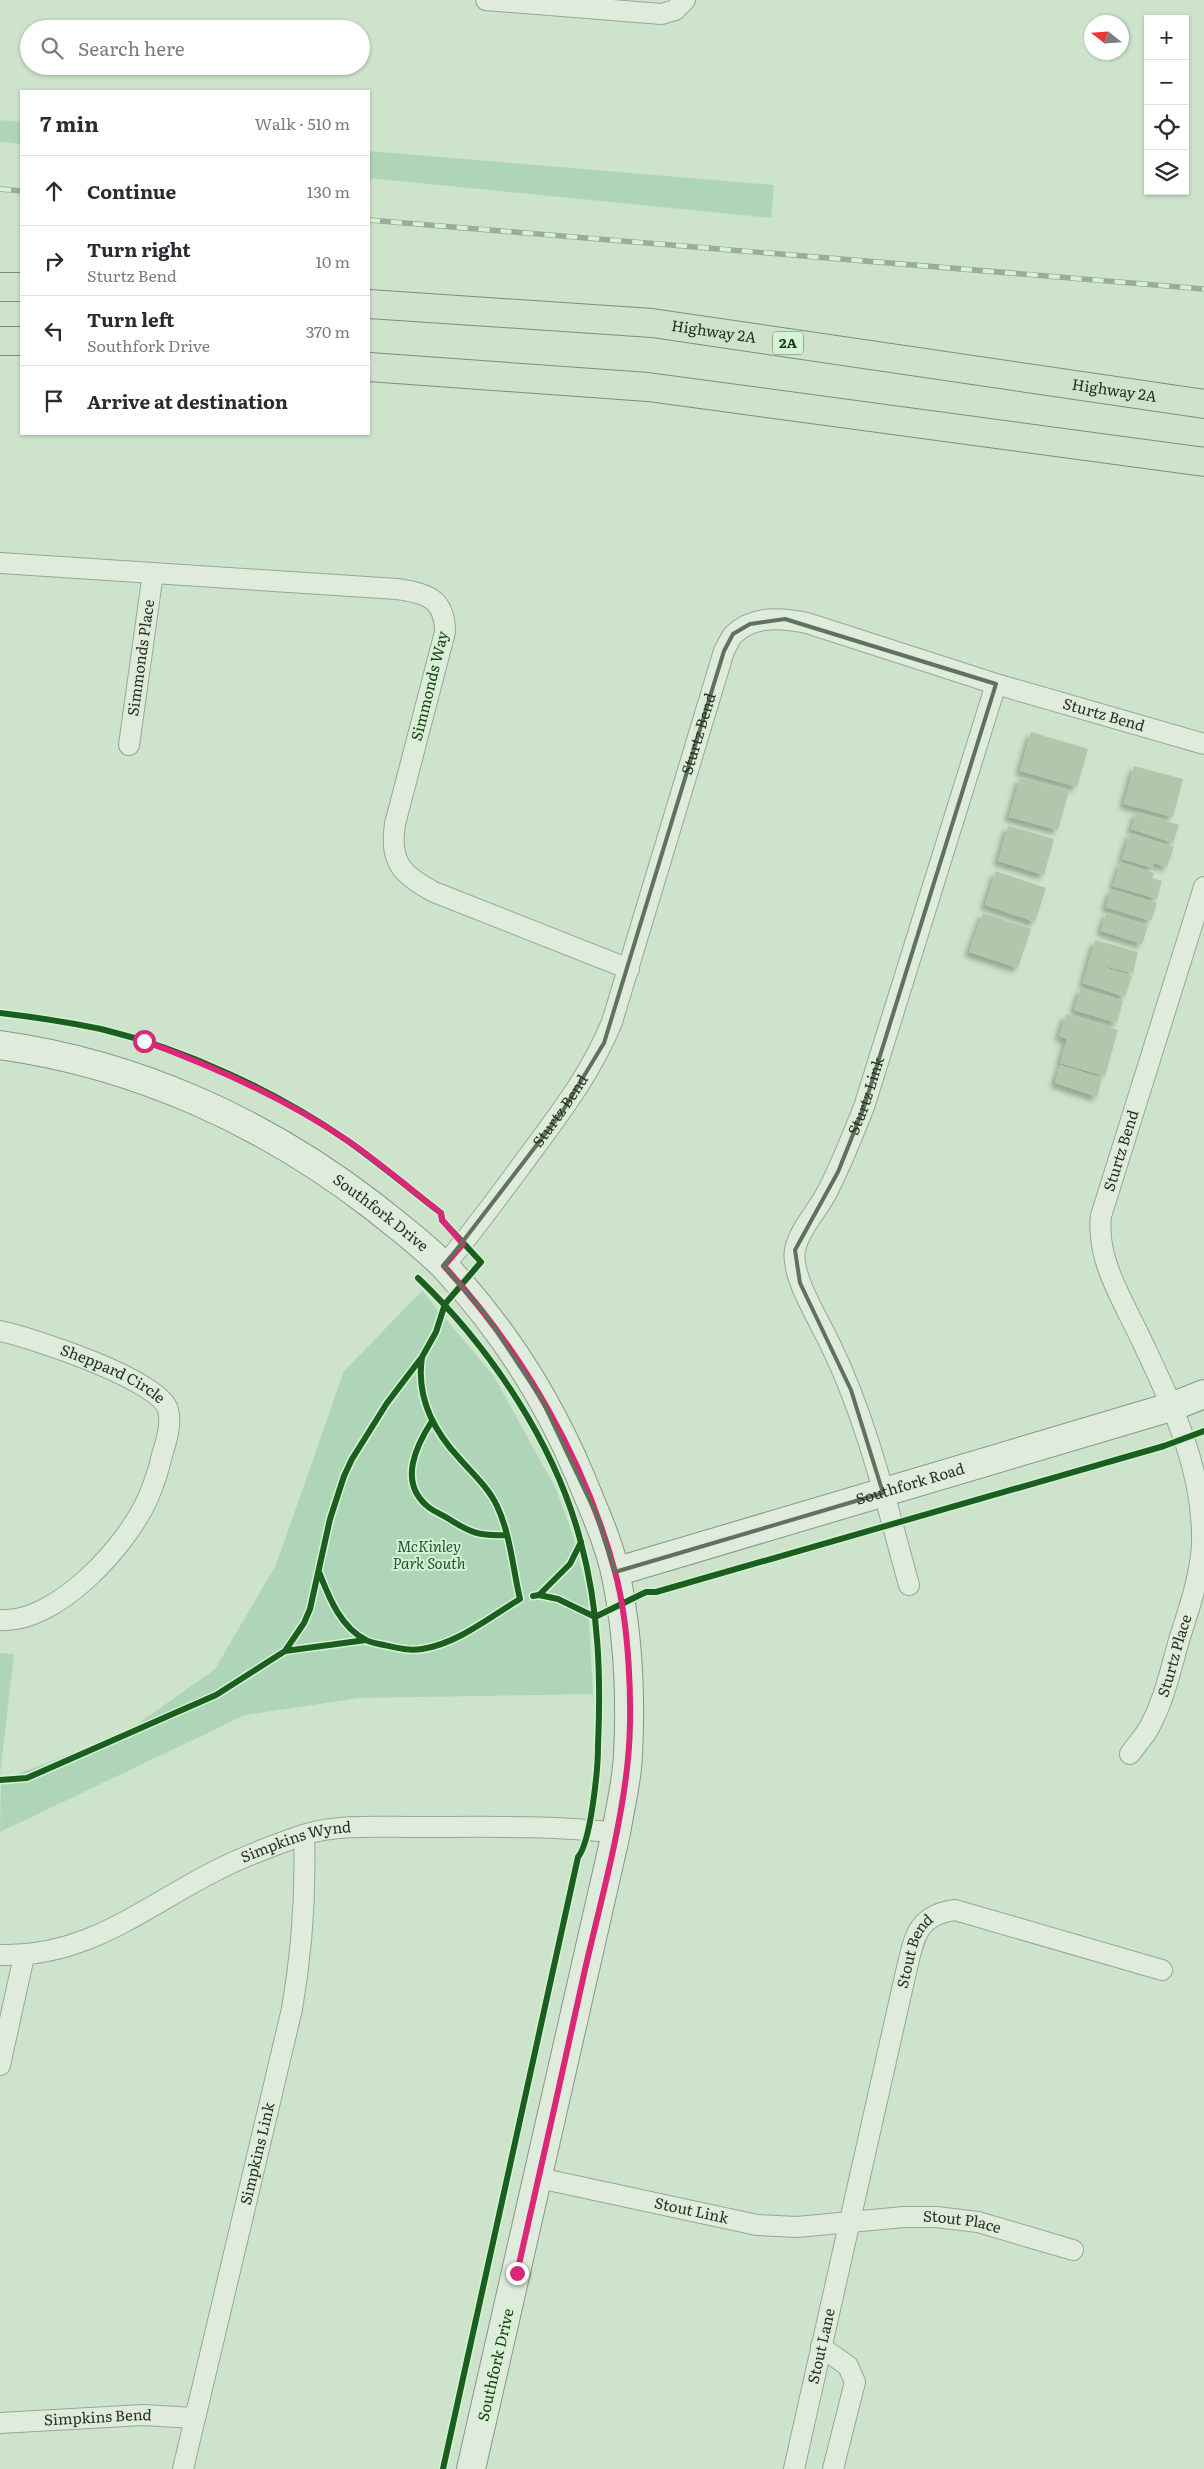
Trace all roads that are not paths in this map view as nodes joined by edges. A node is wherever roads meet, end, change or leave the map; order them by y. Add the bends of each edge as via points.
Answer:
1 (486, 0) edge
2 (685, 0) edge
3 (0, 286) edge
4 (20, 287) edge
5 (370, 304) edge
6 (0, 341) edge
7 (20, 341) edge
8 (370, 367) edge
9 (1204, 404) edge
10 (1204, 462) edge
11 (0, 563) edge
12 (154, 573) junction
13 (996, 684) junction
14 (1204, 744) edge
15 (128, 745) dead end
16 (1204, 887) edge
17 (629, 968) junction
18 (0, 1045) edge
19 (444, 1266) junction
20 (0, 1331) edge
21 (1204, 1394) edge
22 (1174, 1406) junction
23 (884, 1493) junction
24 (615, 1572) junction
25 (909, 1585) dead end
26 (0, 1620) edge
27 (1130, 1754) dead end
28 (616, 1833) junction
29 (304, 1835) junction
30 (0, 1955) edge
31 (24, 1956) junction
32 (1162, 1970) dead end
33 (0, 2065) edge
34 (539, 2178) junction
35 (848, 2223) junction
36 (1073, 2250) dead end
37 (821, 2347) junction
38 (195, 2418) junction
39 (0, 2423) edge
40 (183, 2469) edge
41 (471, 2469) edge
42 (794, 2469) edge
43 (833, 2469) edge

1 - 2 street via 662,14 675,10
3 - 4 main road
5 - 9 main road, Highway 2A / 2A via 652,323
6 - 7 main road
8 - 10 main road via 648,387
11 - 12 street, Simmonds Way
12 - 15 street, Simmonds Place
12 - 17 street, Simmonds Way via 397,589 416,591 431,598 445,617 445,632 395,824 393,853 400,867 409,877 434,892
13 - 14 street, Sturtz Bend
13 - 17 street, Sturtz Bend via 807,623 785,619 750,624 734,634 724,651
13 - 23 street, Sturtz Link via 864,1107 838,1172 795,1250 800,1283 850,1390
16 - 22 street, Sturtz Bend via 1101,1216 1099,1232 1106,1263
17 - 19 street, Sturtz Bend via 604,1043 579,1088
18 - 19 street, Southfork Drive via 69,1059 164,1086 264,1133 354,1192
19 - 24 street, Southfork Drive via 486,1315 542,1400 593,1508
20 - 26 street, Sheppard Circle via 64,1350 141,1384 160,1398 168,1409 169,1424 158,1472 129,1532 77,1587 52,1606 14,1621
21 - 22 street, Southfork Road
22 - 23 street, Southfork Road
22 - 27 street, Sturtz Place via 1197,1471 1202,1499 1202,1546 1192,1598 1162,1699 1150,1728
23 - 24 street, Southfork Road
23 - 25 street, Sturtz Link
24 - 28 street, Southfork Drive via 622,1604 630,1701 628,1758
28 - 29 street, Simpkins Wynd via 414,1827 356,1828
28 - 34 street, Southfork Drive
29 - 31 street, Simpkins Wynd via 219,1869 107,1932
29 - 38 street, Simpkins Link via 306,1871 302,1940 292,2009
30 - 31 street, Simpkins Wynd
31 - 33 street
32 - 35 street, Stout Bend via 972,1913 955,1910 929,1917 913,1942
34 - 35 street, Stout Link via 739,2223 796,2227
34 - 41 street, Southfork Drive
35 - 36 street, Stout Place via 904,2217 957,2219 978,2222
35 - 37 street, Stout Lane
37 - 42 street, Stout Lane
37 - 43 street via 848,2366 855,2382
38 - 39 street, Simpkins Bend via 143,2415
38 - 40 street, Simpkins Link

